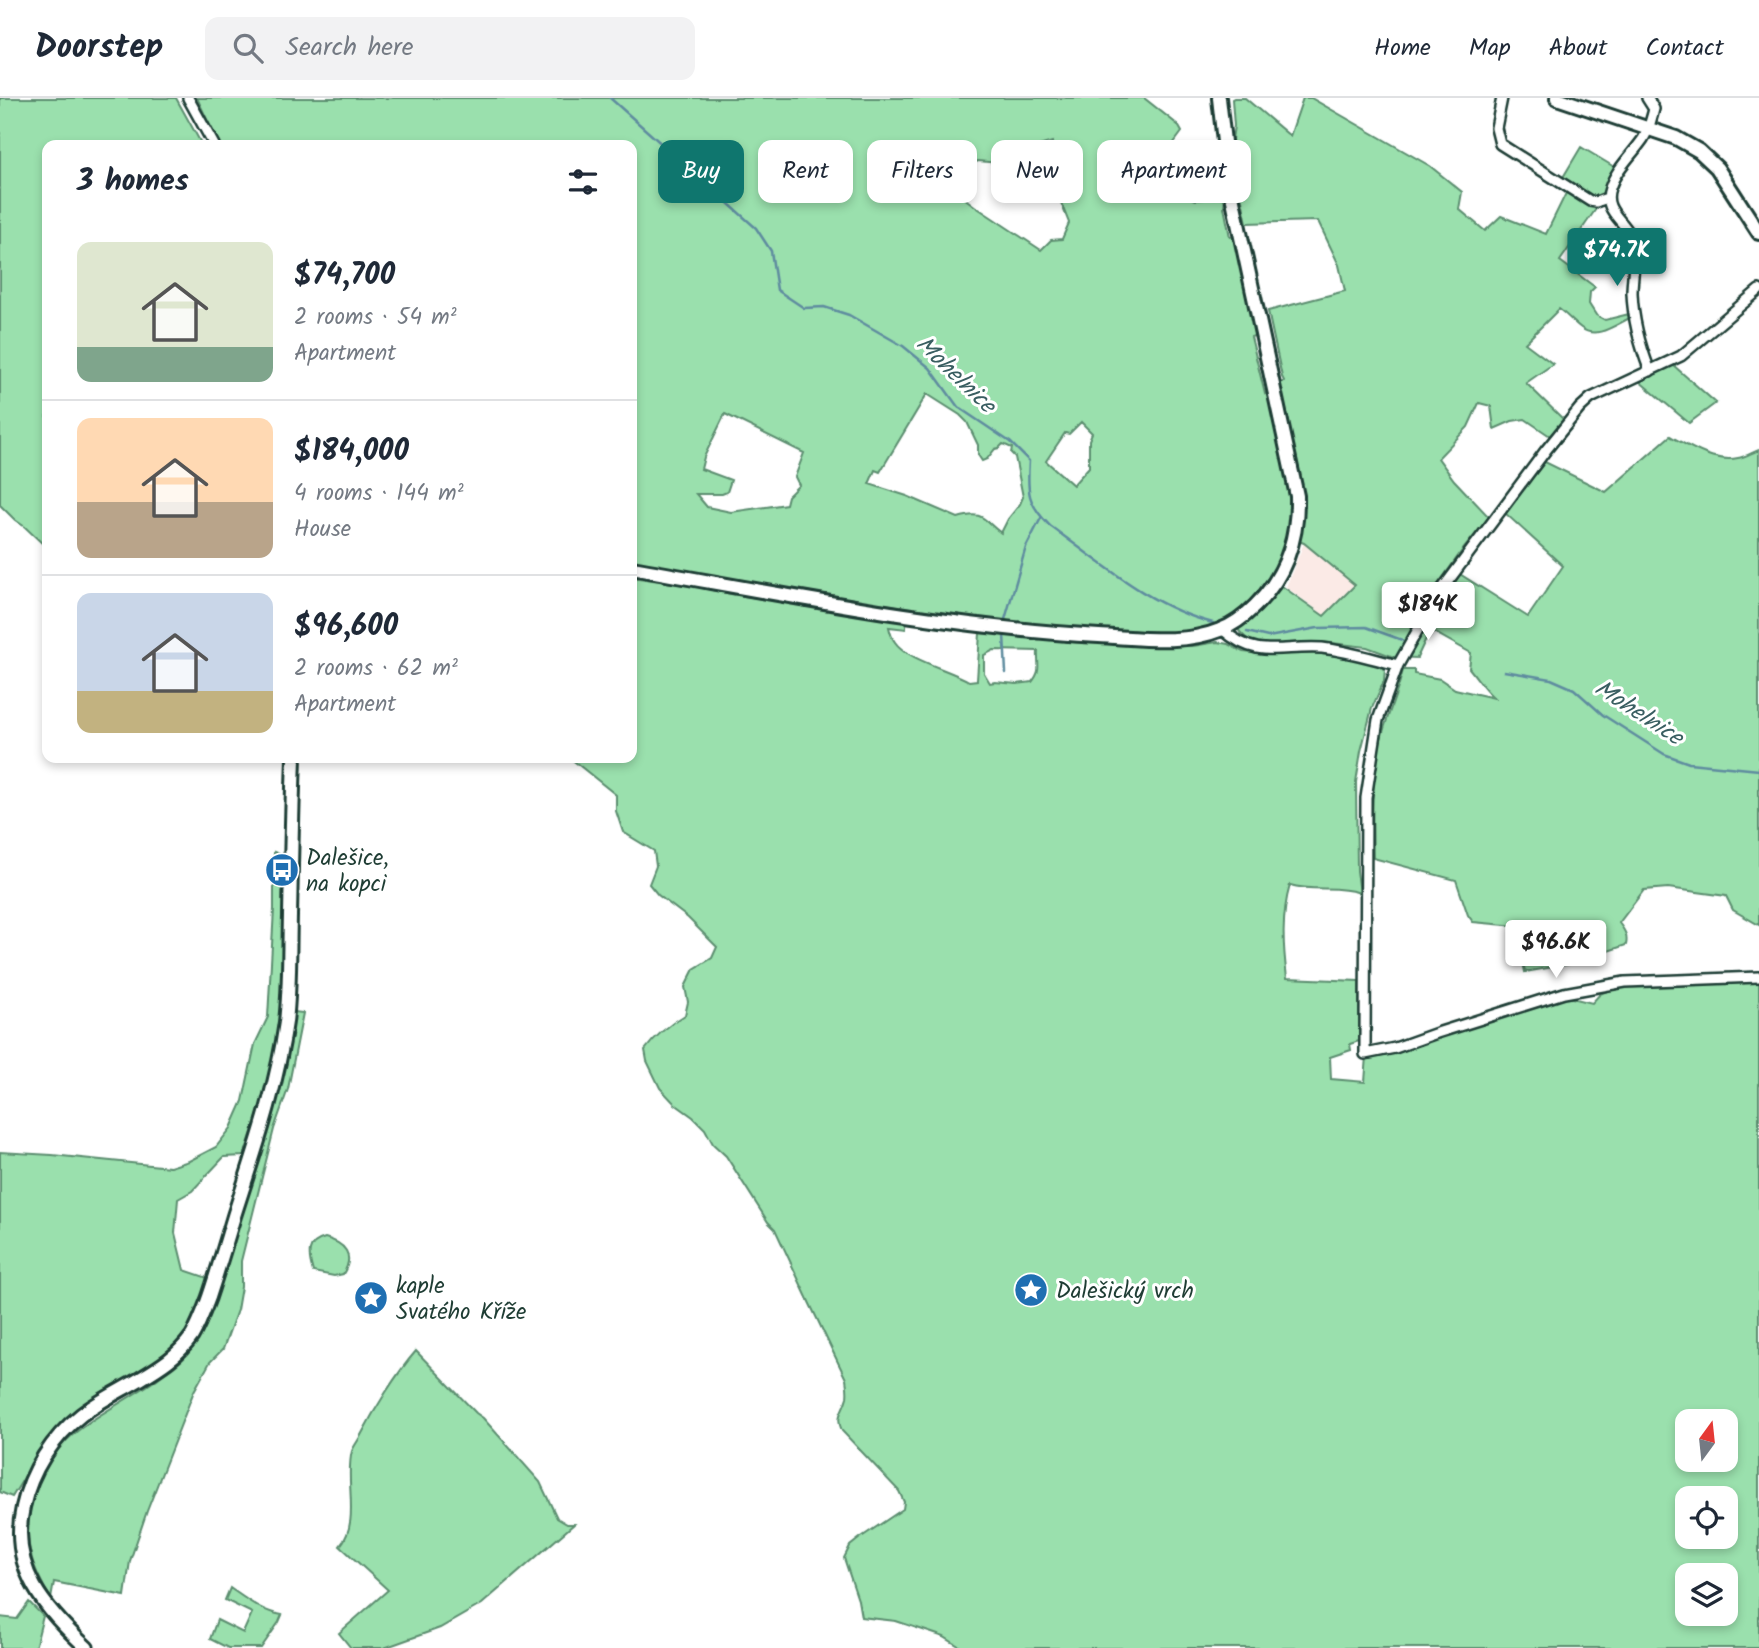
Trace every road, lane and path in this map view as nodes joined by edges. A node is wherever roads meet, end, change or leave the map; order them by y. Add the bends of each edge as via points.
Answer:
1 (188, 98) edge
2 (1219, 98) edge
3 (1502, 98) edge
4 (1557, 98) edge
5 (1647, 98) edge
6 (1649, 129) junction
7 (211, 140) edge
8 (1607, 198) junction
9 (1759, 233) edge
10 (1759, 290) edge
11 (1650, 371) junction
12 (637, 569) edge
13 (1223, 630) junction
14 (1398, 666) junction
15 (293, 763) edge
16 (1759, 977) edge
17 (87, 1648) edge

1 - 7 street
2 - 13 street via 1228,177 1298,508 1292,545 1275,584 1250,611
3 - 8 street via 1496,128 1500,144 1590,201
4 - 6 street
5 - 6 street via 1654,109
6 - 8 street via 1617,173
6 - 9 street via 1690,144 1709,158
8 - 11 street via 1634,245 1635,320
10 - 11 street via 1681,356
11 - 14 street via 1591,398 1580,408 1437,596
12 - 13 street via 916,617 1039,632 1161,639 1202,637
13 - 14 street via 1234,640 1261,650 1321,648
14 - 16 street via 1378,720 1366,798 1365,1054 1564,993 1625,982
15 - 17 street via 286,1020 270,1099 202,1315 193,1334 167,1363 82,1414 63,1431 27,1488 20,1527 30,1581 42,1601

